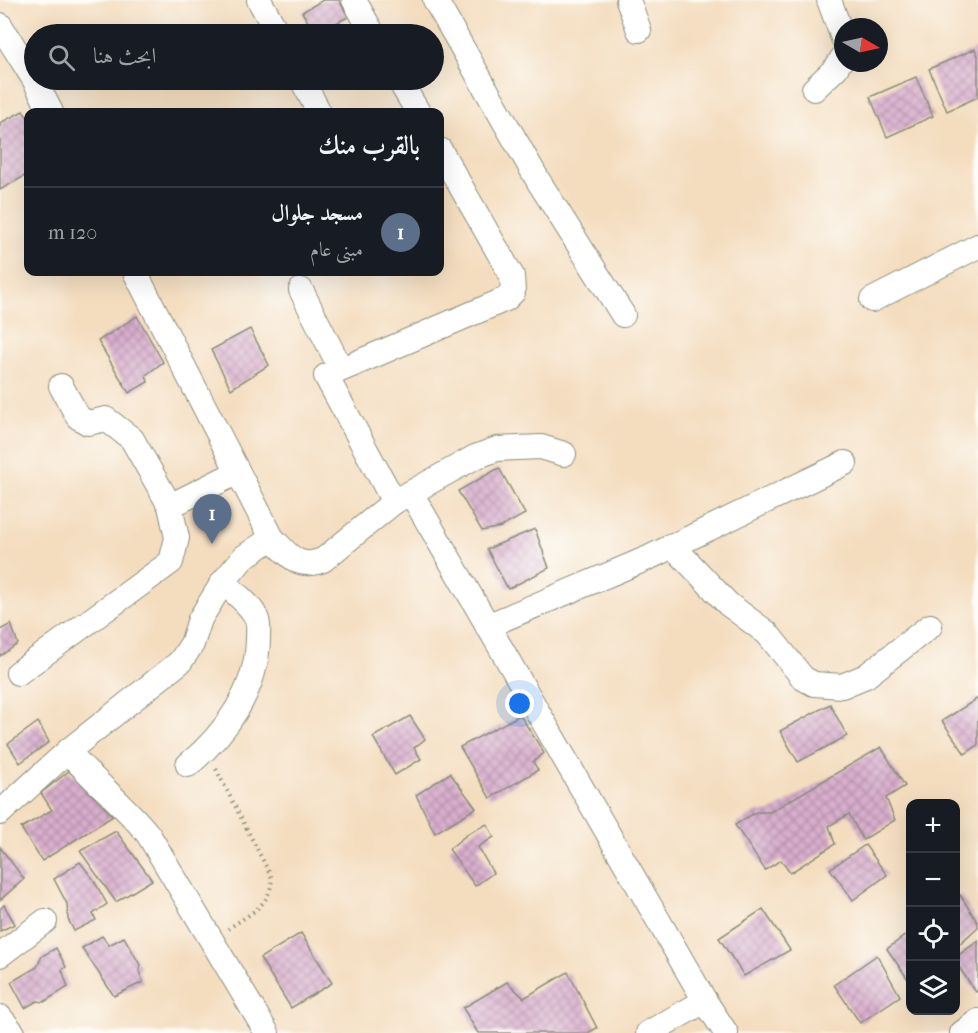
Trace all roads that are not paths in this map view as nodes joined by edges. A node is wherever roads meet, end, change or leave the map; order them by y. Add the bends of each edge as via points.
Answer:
1 (259, 0) edge
2 (354, 0) edge
3 (435, 0) edge
4 (628, 0) edge
5 (829, 0) edge
6 (836, 18) edge
7 (272, 24) edge
8 (368, 24) edge
9 (0, 25) edge
10 (639, 30) dead end
11 (24, 64) edge
12 (834, 70) edge
13 (814, 89) dead end
14 (39, 90) edge
15 (307, 90) edge
16 (405, 90) edge
17 (49, 108) edge
18 (317, 108) edge
19 (416, 108) edge
20 (444, 157) edge
21 (978, 246) edge
22 (137, 276) edge
23 (301, 290) dead end
24 (872, 300) dead end
25 (623, 315) dead end
26 (341, 369) junction
27 (61, 386) dead end
28 (564, 454) dead end
29 (845, 463) dead end
30 (238, 472) junction
31 (403, 498) junction
32 (170, 506) junction
33 (272, 538) junction
34 (672, 545) junction
35 (223, 582) junction
36 (930, 626) dead end
37 (487, 627) junction
38 (18, 673) dead end
39 (68, 751) junction
40 (197, 757) road end
41 (0, 813) edge
42 (45, 921) dead end
43 (0, 955) edge
44 (705, 1001) junction
45 (0, 1017) edge
46 (978, 1021) edge
47 (12, 1033) edge
48 (267, 1033) edge
49 (648, 1033) edge
50 (726, 1033) edge
51 (962, 1033) edge

1 - 7 street
2 - 8 street
3 - 25 street via 539,182
4 - 10 street
5 - 6 street
9 - 11 street
12 - 13 street
14 - 17 street
15 - 18 street
16 - 19 street
20 - 26 street via 512,276 513,292 506,299
21 - 24 street
22 - 30 street
23 - 26 street
26 - 31 street via 326,376
27 - 32 street via 78,417 88,423 106,419 132,440
28 - 31 street via 541,447 497,449
29 - 34 street
30 - 32 street
30 - 33 street
31 - 33 street via 323,560 312,564 296,562
31 - 37 street
32 - 38 street via 177,538 171,562
33 - 35 street via 244,557
34 - 36 street via 728,604 767,633 802,678 814,684 842,686 866,676
34 - 37 street
35 - 39 street via 180,662
35 - 40 street via 258,620 258,648 249,686 238,708
37 - 44 street
39 - 41 street
39 - 48 street via 148,834
42 - 43 street
44 - 49 street
44 - 50 street
45 - 47 street
46 - 51 street

